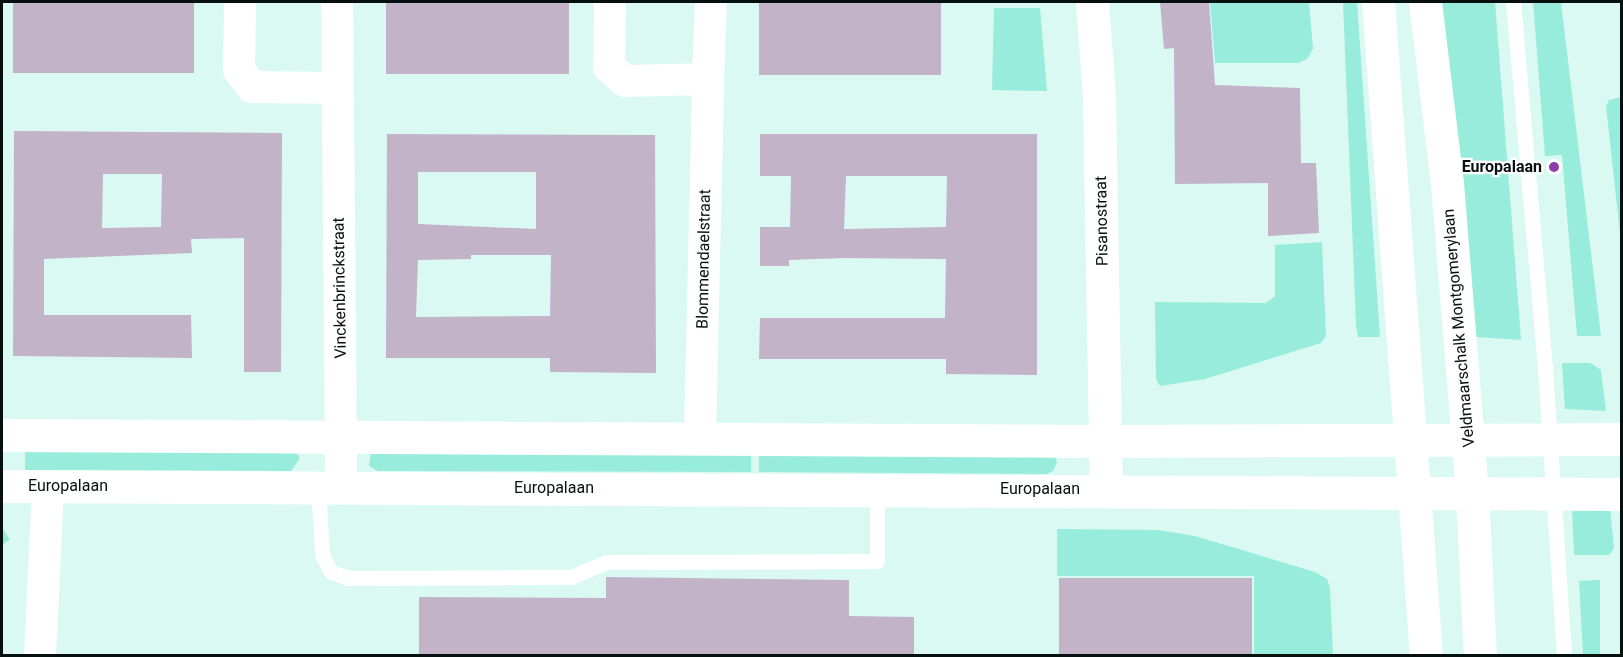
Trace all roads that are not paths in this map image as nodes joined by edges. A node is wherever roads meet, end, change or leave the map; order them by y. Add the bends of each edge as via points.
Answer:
1 (240, 2) edge
2 (337, 2) edge
3 (610, 2) edge
4 (711, 2) edge
5 (1092, 2) edge
6 (1378, 2) edge
7 (1425, 2) edge
8 (1513, 2) edge
9 (708, 79) junction
10 (337, 88) junction
11 (2, 435) edge
12 (342, 437) junction
13 (700, 439) junction
14 (1622, 439) edge
15 (1410, 440) junction
16 (1468, 440) junction
17 (1549, 440) junction
18 (1103, 441) junction
19 (2, 486) edge
20 (48, 486) junction
21 (330, 487) junction
22 (877, 489) junction
23 (1106, 490) junction
24 (1414, 494) junction
25 (1472, 494) junction
26 (1552, 494) junction
27 (1622, 495) edge
28 (1422, 649) edge
29 (40, 656) edge
30 (1480, 656) edge
31 (1564, 656) edge

1 - 10 street via 239,70 252,87
2 - 10 street, Vinckenbrinckstraat
3 - 9 street via 609,67 625,81
4 - 9 street, Blommendaelstraat
5 - 18 main road, Pisanostraat via 1099,97
6 - 15 main road
7 - 16 main road, Veldmaarschalk Montgomerylaan via 1447,183
8 - 17 lane
9 - 13 street, Blommendaelstraat
10 - 12 street, Vinckenbrinckstraat
11 - 12 main road
12 - 13 main road
12 - 21 street, Vinckenbrinckstraat
13 - 18 main road
14 - 17 main road
15 - 16 main road
15 - 18 main road
15 - 24 main road
16 - 17 main road
16 - 25 main road, Veldmaarschalk Montgomerylaan
17 - 26 lane
18 - 23 main road
19 - 20 main road, Europalaan
20 - 21 main road, Europalaan
20 - 29 street
21 - 22 main road, Europalaan
21 - 22 lane via 322,555 331,573 348,578 571,577 607,562 877,561
22 - 23 main road, Europalaan
23 - 24 main road, Europalaan
24 - 25 main road, Europalaan
24 - 28 main road
25 - 26 main road, Europalaan
25 - 30 main road, Veldmaarschalk Montgomerylaan
26 - 27 main road, Europalaan
26 - 31 lane

